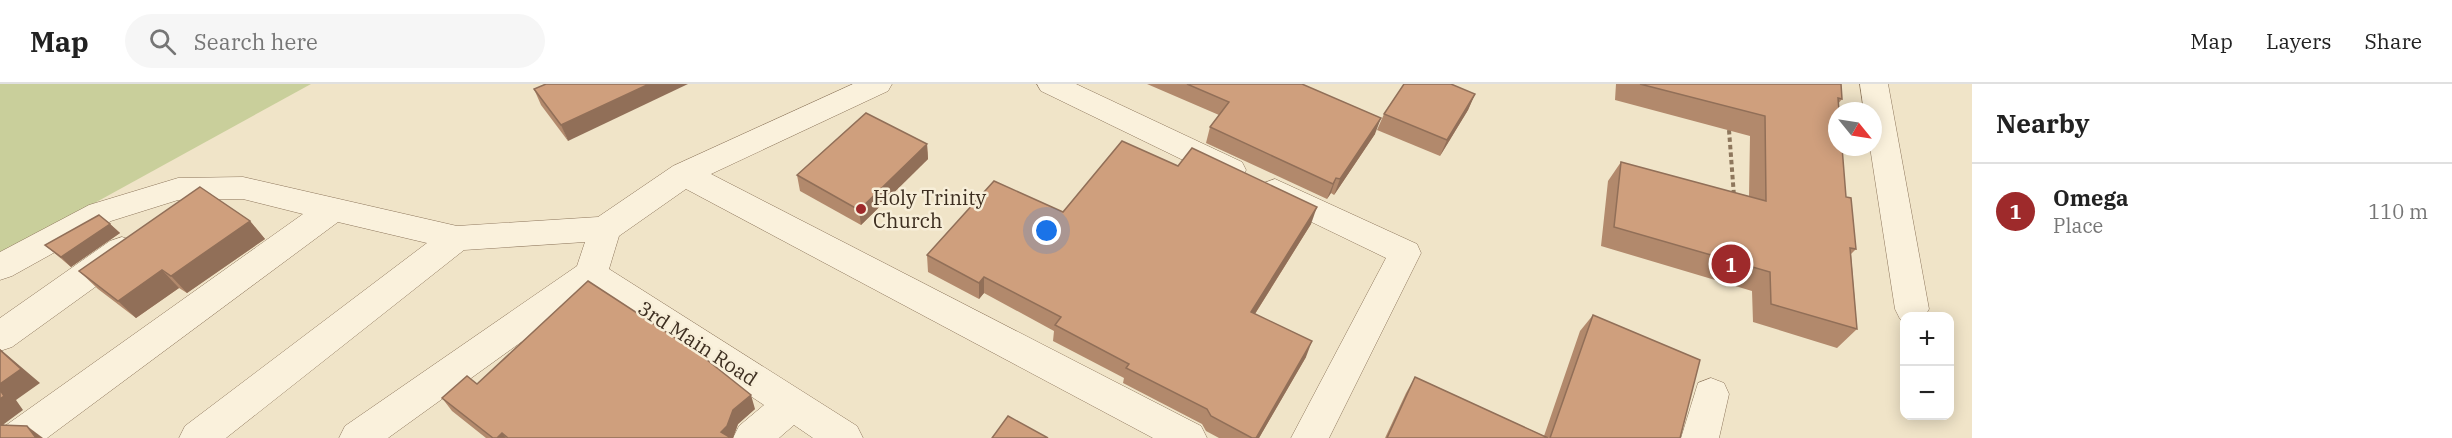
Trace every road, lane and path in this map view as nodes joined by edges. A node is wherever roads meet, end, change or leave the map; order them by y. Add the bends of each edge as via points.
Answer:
1 (878, 84) edge
2 (1051, 84) edge
3 (1874, 84) edge
4 (1730, 130) dead end
5 (684, 174) junction
6 (212, 188) junction
7 (1735, 206) edge
8 (333, 209) junction
9 (605, 229) junction
10 (457, 238) junction
11 (0, 267) edge
12 (591, 274) junction
13 (1912, 309) dead end
14 (0, 337) edge
15 (1712, 394) dead end
16 (792, 404) junction
17 (18, 438) edge
18 (198, 438) edge
19 (358, 438) edge
20 (752, 438) edge
21 (844, 438) edge
22 (1188, 438) edge
23 (1310, 438) edge
24 (1700, 438) edge

1 - 5 street
2 - 23 street via 1405,253
3 - 13 street
4 - 7 path
5 - 9 street
5 - 22 street
6 - 8 street via 243,188
6 - 11 street via 178,189 100,213
6 - 14 street
8 - 10 street
8 - 17 street
9 - 10 street
9 - 12 street
10 - 18 street
12 - 16 street, 3rd Main Road
12 - 19 street
15 - 24 street
16 - 20 street
16 - 21 street, 3rd Main Road

